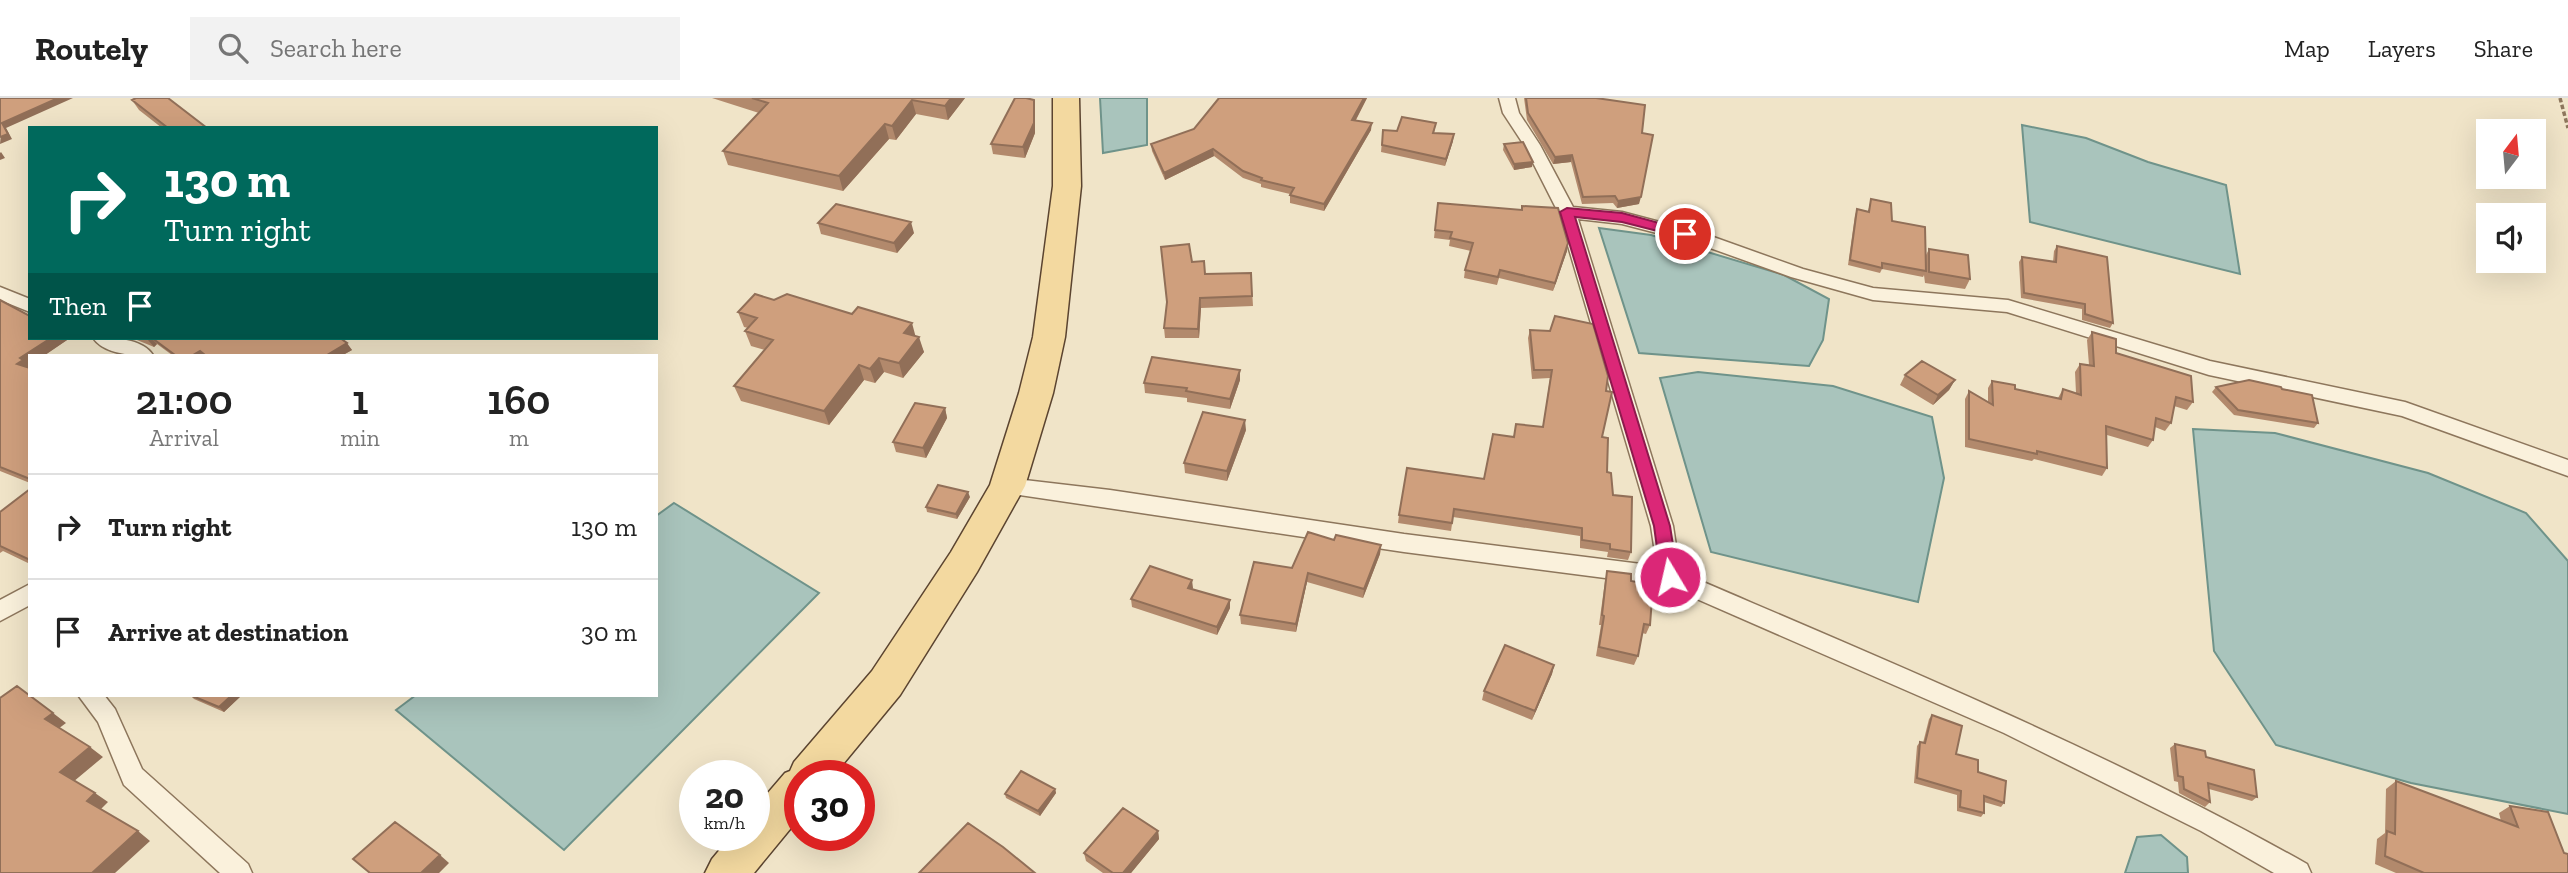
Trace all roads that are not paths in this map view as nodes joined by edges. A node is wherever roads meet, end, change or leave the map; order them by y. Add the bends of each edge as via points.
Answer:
1 (1066, 98) edge
2 (1507, 98) edge
3 (1567, 212) junction
4 (0, 293) edge
5 (28, 305) edge
6 (108, 340) edge
7 (141, 354) edge
8 (2568, 468) edge
9 (1007, 486) junction
10 (1670, 577) junction
11 (92, 697) edge
12 (822, 760) edge
13 (784, 805) edge
14 (239, 873) edge
15 (727, 873) edge
16 (2298, 873) edge

1 - 9 main road via 1067,186 1049,337
2 - 3 street
3 - 8 street via 1622,218 1705,240 1873,294 2008,306 2209,368 2405,409
3 - 10 street via 1662,526
4 - 5 street
6 - 7 street
9 - 10 street
9 - 12 main road via 886,683
10 - 16 street via 2012,726 2210,823
11 - 14 street via 107,716 133,777
13 - 15 main road

